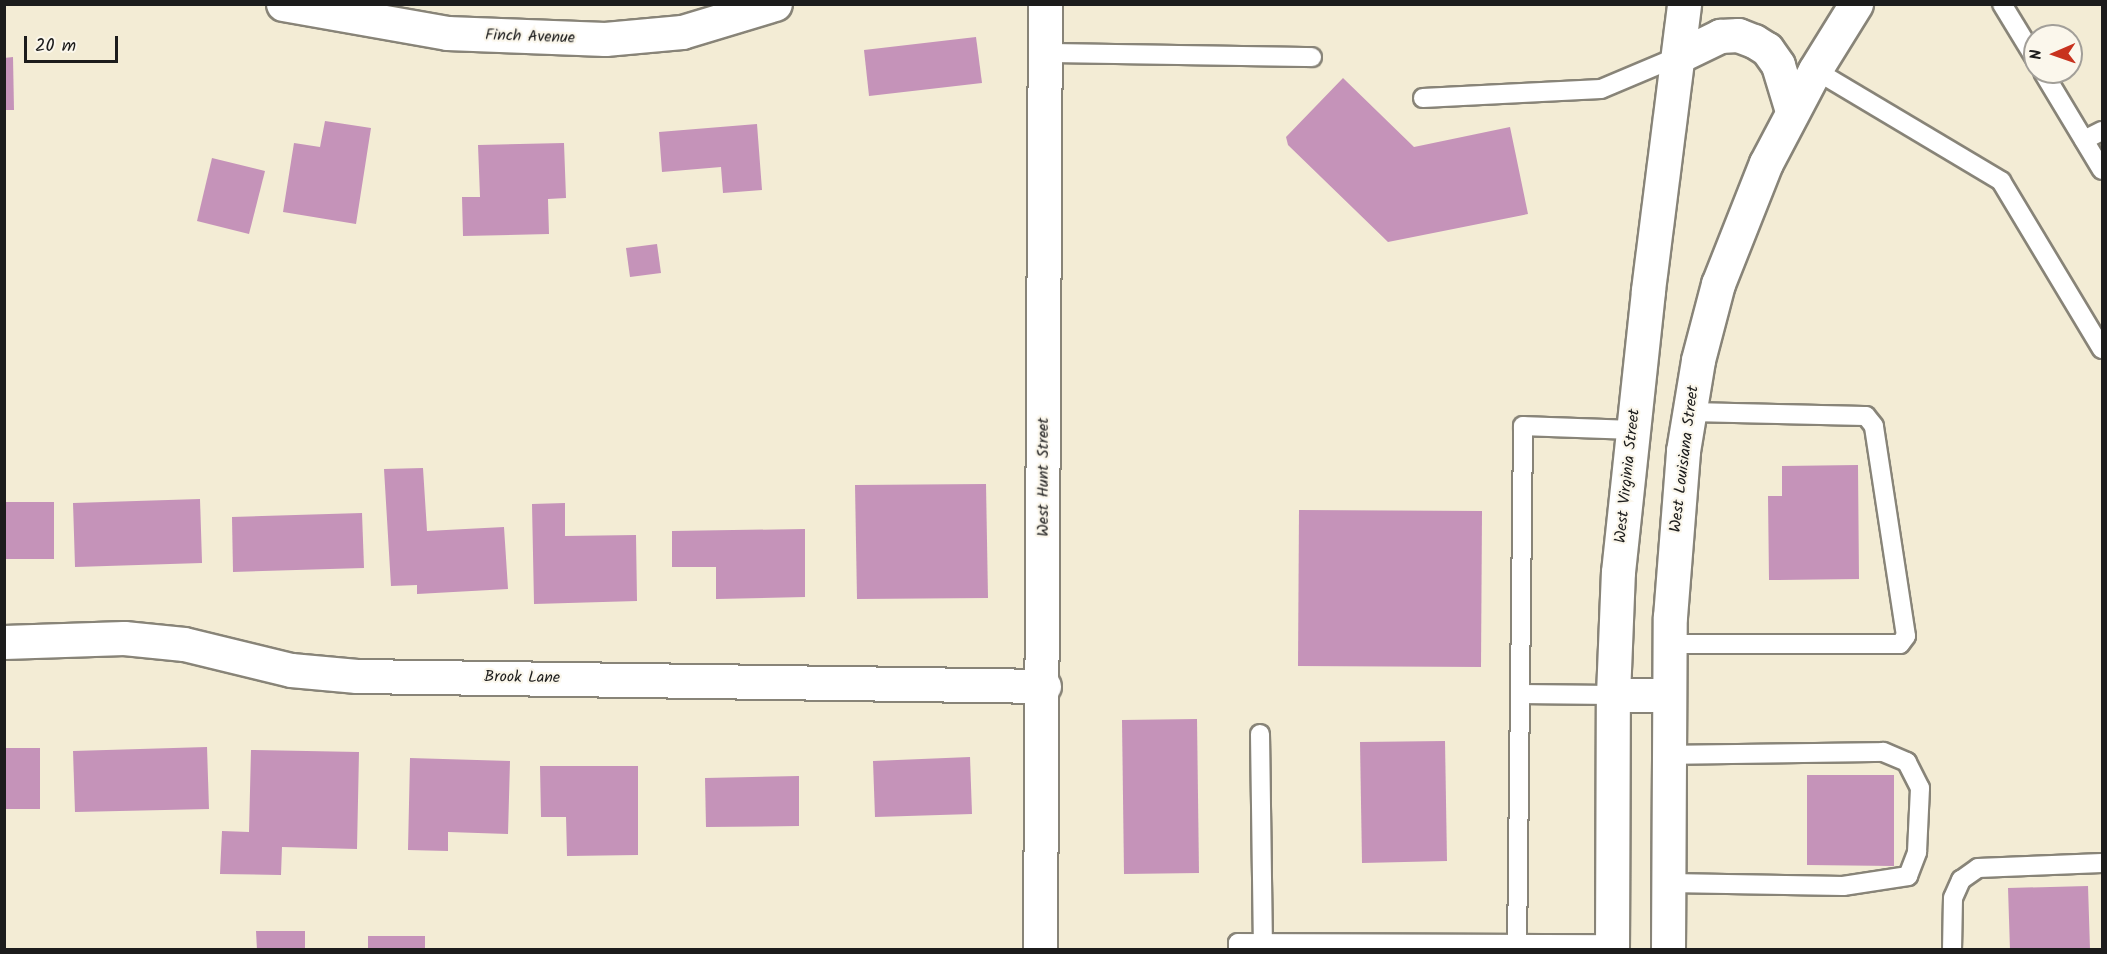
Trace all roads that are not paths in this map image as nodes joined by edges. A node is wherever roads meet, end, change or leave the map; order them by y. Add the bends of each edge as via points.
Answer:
1 (283, 4) edge
2 (775, 4) edge
3 (1045, 4) edge
4 (1684, 4) edge
5 (1856, 4) edge
6 (2002, 4) edge
7 (2023, 38) edge
8 (1045, 53) junction
9 (1679, 56) junction
10 (1312, 57) dead end
11 (1815, 70) junction
12 (2050, 84) edge
13 (1423, 98) dead end
14 (1791, 111) junction
15 (2103, 131) edge
16 (2084, 140) junction
17 (2103, 170) edge
18 (2103, 349) edge
19 (1689, 412) junction
20 (1632, 430) junction
21 (4, 642) edge
22 (1670, 644) junction
23 (1044, 686) junction
24 (1520, 694) junction
25 (1613, 695) junction
26 (1669, 695) junction
27 (1260, 734) dead end
28 (1669, 755) junction
29 (2103, 862) edge
30 (1669, 883) junction
31 (1263, 944) junction
32 (1517, 947) edge
33 (1612, 947) edge
34 (1040, 950) edge
35 (1238, 950) edge
36 (1668, 950) edge
37 (1952, 950) edge

1 - 2 street, Finch Avenue via 447,33 605,39 682,32
3 - 8 street, West Hunt Street
4 - 9 street, West Virginia Street
5 - 11 street, West Louisiana Street
6 - 7 lane
8 - 10 lane
8 - 23 street, West Hunt Street
9 - 13 lane via 1601,89
9 - 14 street via 1720,36 1738,35 1754,41 1778,64
9 - 20 street, West Virginia Street
11 - 14 street, West Louisiana Street
11 - 18 lane via 2001,181
12 - 16 lane
14 - 19 street, West Louisiana Street via 1761,173 1718,284
15 - 16 lane
16 - 17 lane
19 - 22 street, West Louisiana Street
19 - 22 lane via 1866,416 1874,426 1906,636 1900,644
20 - 24 lane via 1523,426
20 - 25 street, West Virginia Street
21 - 23 street, Brook Lane via 124,638 184,644 291,670 357,676
22 - 26 street, West Louisiana Street
23 - 34 street, West Hunt Street
24 - 25 lane
24 - 32 lane
25 - 26 street
25 - 33 street, West Virginia Street
26 - 28 street, West Louisiana Street
27 - 31 lane
28 - 30 street, West Louisiana Street
28 - 30 lane via 1882,752 1907,762 1920,788 1917,852 1908,876 1843,886
29 - 37 lane via 1978,868 1961,880 1953,898
30 - 36 street, West Louisiana Street
31 - 32 lane
31 - 35 lane via 1238,944
32 - 33 lane

